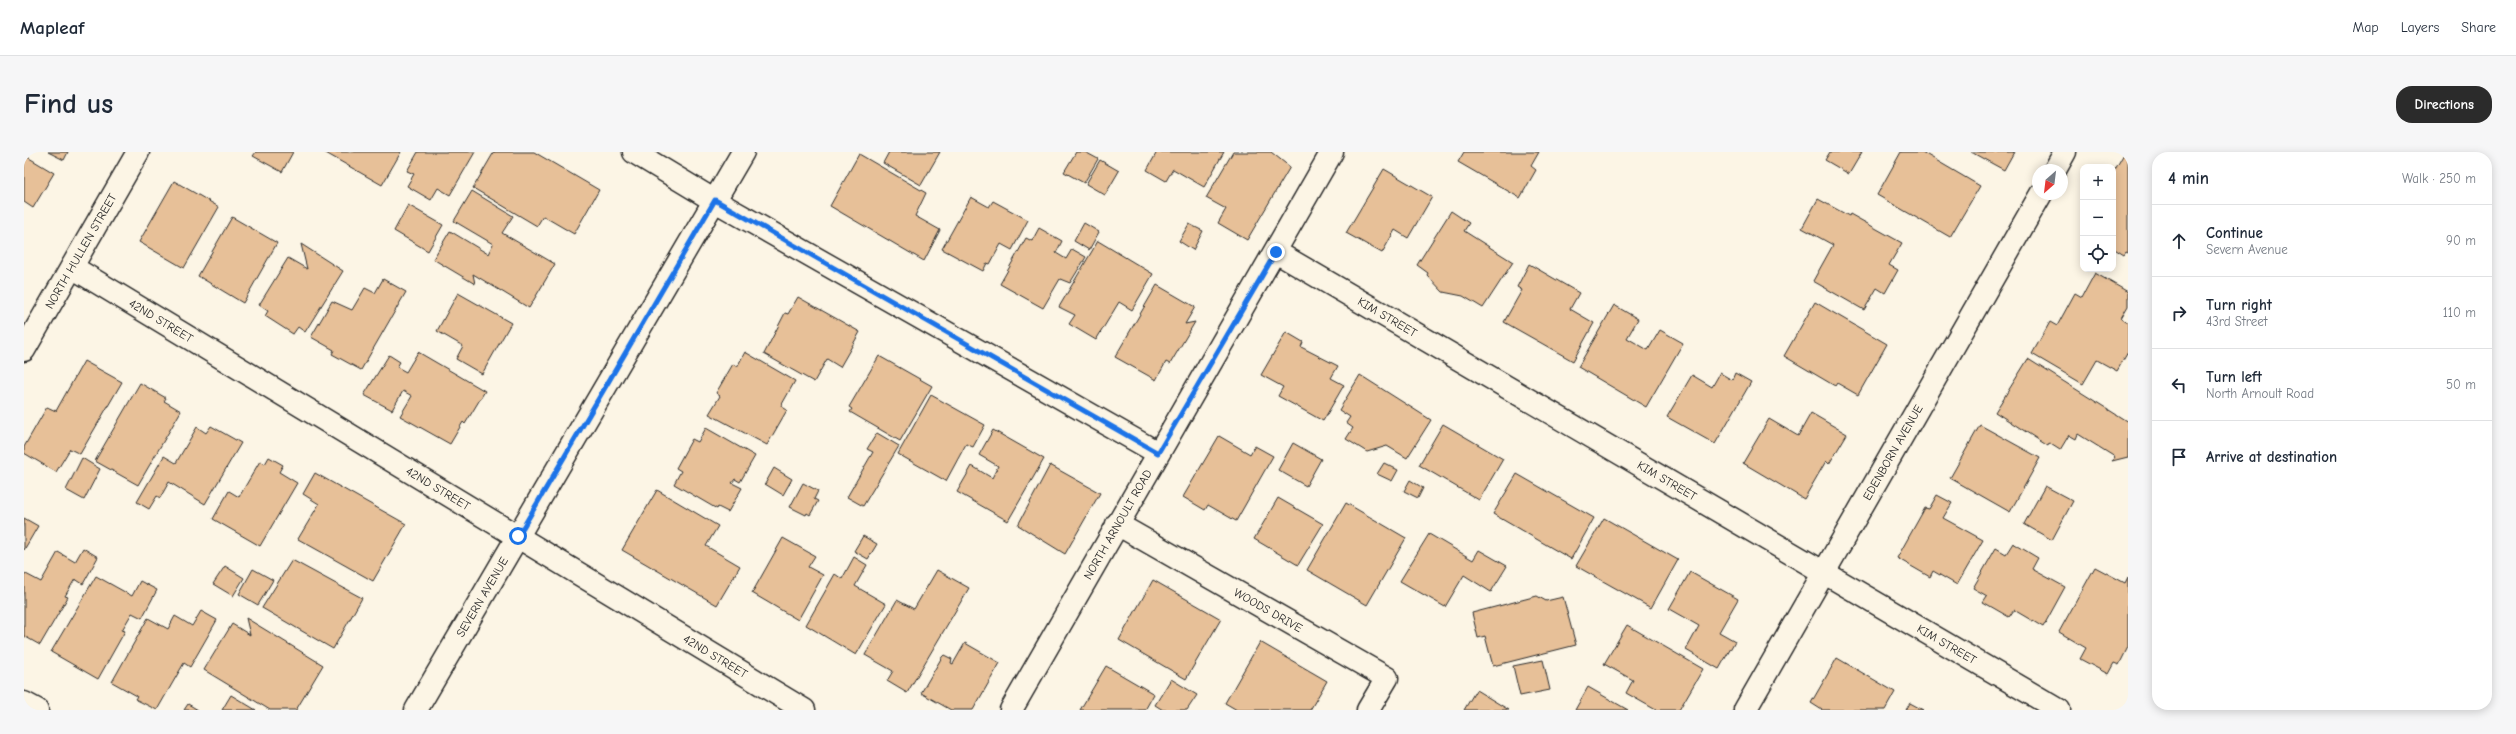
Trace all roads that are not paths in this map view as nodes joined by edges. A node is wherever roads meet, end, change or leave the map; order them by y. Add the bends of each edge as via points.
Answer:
1 (138, 152) edge
2 (634, 152) edge
3 (743, 152) edge
4 (1332, 152) edge
5 (2065, 152) edge
6 (2058, 164) edge
7 (715, 200) junction
8 (2038, 200) edge
9 (1276, 252) junction
10 (72, 267) junction
11 (24, 350) edge
12 (1158, 453) junction
13 (1117, 524) junction
14 (518, 536) junction
15 (1824, 572) junction
16 (24, 702) edge
17 (37, 710) edge
18 (416, 710) edge
19 (804, 710) edge
20 (1011, 710) edge
21 (1368, 710) edge
22 (1744, 710) edge
23 (2059, 710) edge

1 - 10 street, NORTH HULLEN STREET
2 - 7 street
3 - 7 street, SEVERN AVENUE
4 - 9 street, NORTH ARNOULT ROAD
5 - 6 street
7 - 12 street
7 - 14 street, SEVERN AVENUE
8 - 15 street, EDENBORN AVENUE
9 - 12 street, NORTH ARNOULT ROAD
9 - 15 street, KIM STREET
10 - 11 street, NORTH HULLEN STREET
10 - 14 street, 42ND STREET
12 - 13 street, NORTH ARNOULT ROAD
13 - 20 street, NORTH ARNOULT ROAD
13 - 21 street, WOODS DRIVE via 1387,678
14 - 18 street, SEVERN AVENUE
14 - 19 street, 42ND STREET
15 - 22 street, EDENBORN AVENUE
15 - 23 street, KIM STREET
16 - 17 street

